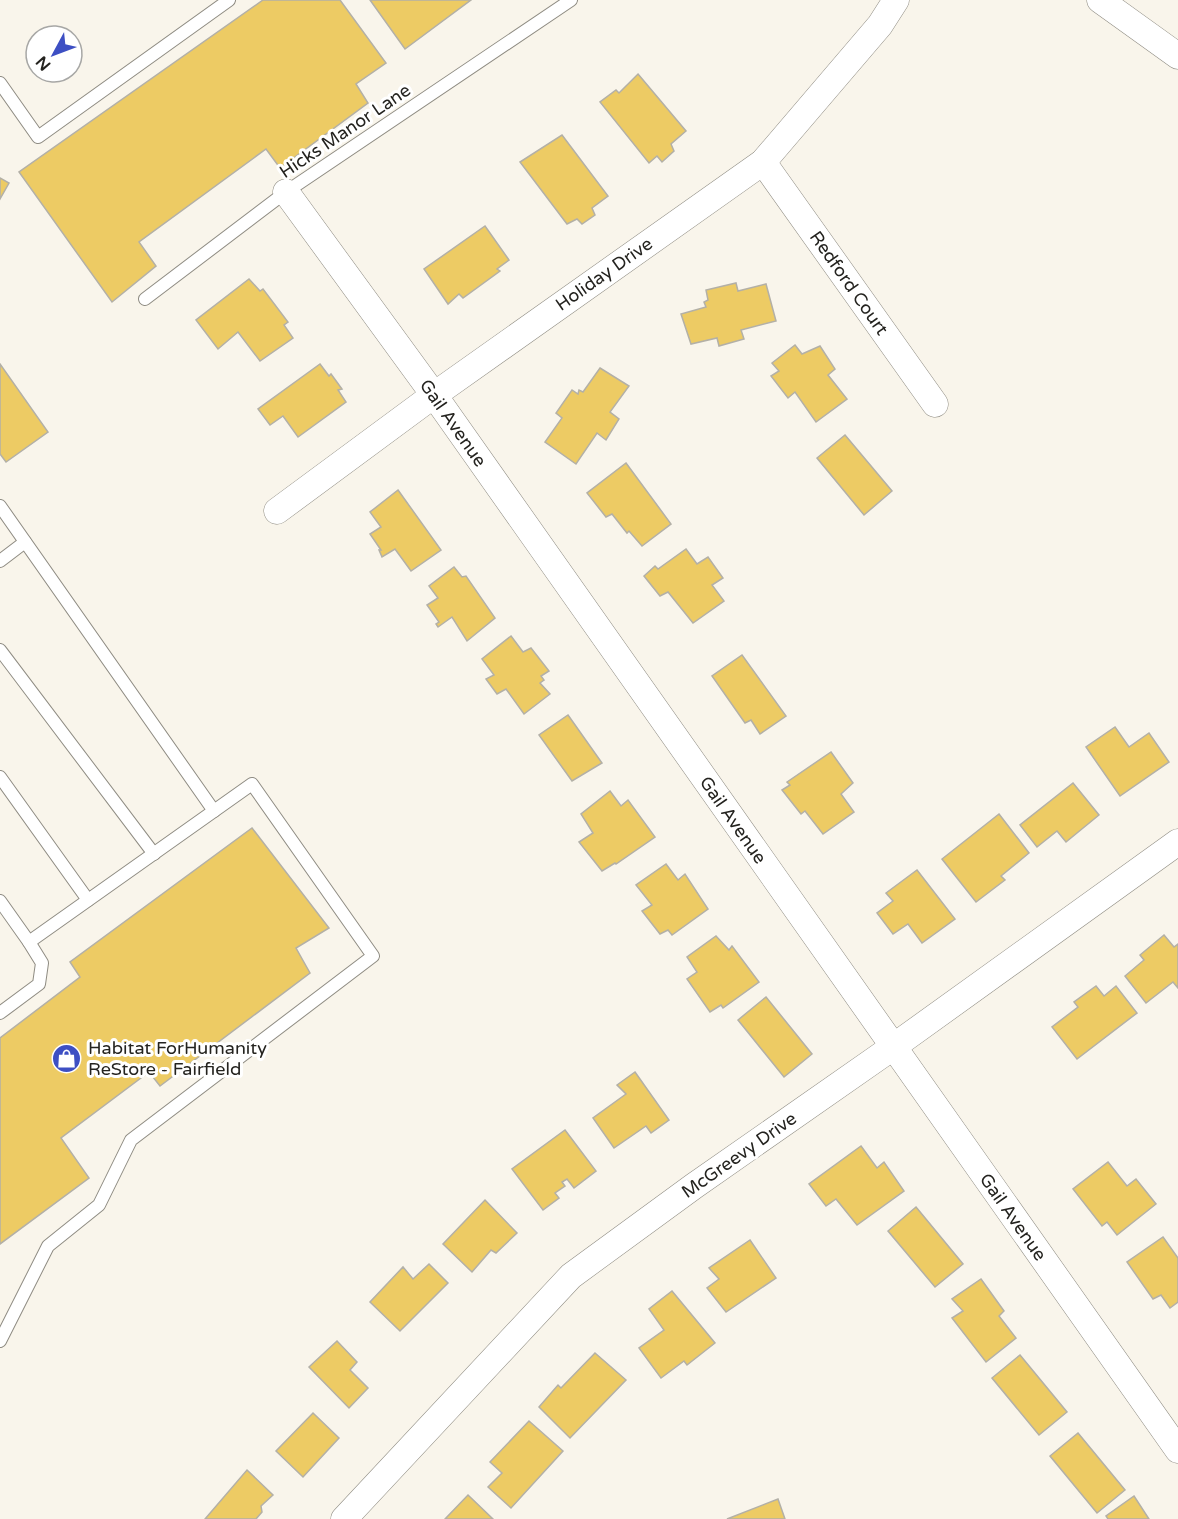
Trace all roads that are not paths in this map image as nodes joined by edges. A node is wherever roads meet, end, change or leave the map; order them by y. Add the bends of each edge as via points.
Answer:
1 (229, 0) edge
2 (571, 0) edge
3 (896, 0) edge
4 (1100, 0) edge
5 (1178, 56) edge
6 (0, 83) edge
7 (763, 162) junction
8 (286, 192) junction
9 (145, 299) dead end
10 (434, 394) junction
11 (935, 404) dead end
12 (0, 506) edge
13 (277, 511) dead end
14 (25, 542) junction
15 (0, 561) edge
16 (0, 650) edge
17 (0, 777) edge
18 (214, 812) junction
19 (1178, 842) edge
20 (154, 854) junction
21 (88, 900) junction
22 (0, 901) edge
23 (29, 942) junction
24 (0, 1013) edge
25 (893, 1047) junction
26 (0, 1341) edge
27 (1178, 1450) edge
28 (344, 1519) edge

1 - 6 lane via 38,137
2 - 8 lane, Hicks Manor Lane
3 - 7 street, Holiday Drive via 880,26
4 - 5 street
7 - 10 street, Holiday Drive
7 - 11 street, Redford Court
8 - 9 lane, Hicks Manor Lane
8 - 10 street, Gail Avenue
10 - 13 street, Holiday Drive
10 - 25 street, Gail Avenue
12 - 14 lane
14 - 15 lane
14 - 18 lane
16 - 20 lane
17 - 21 lane
18 - 20 lane
18 - 26 lane via 252,784 373,956 131,1140 99,1205 48,1246
19 - 25 street, McGreevy Drive
20 - 21 lane
21 - 23 lane
22 - 23 lane
23 - 24 lane via 42,963 39,984
25 - 27 street, Gail Avenue
25 - 28 street, McGreevy Drive via 571,1276

